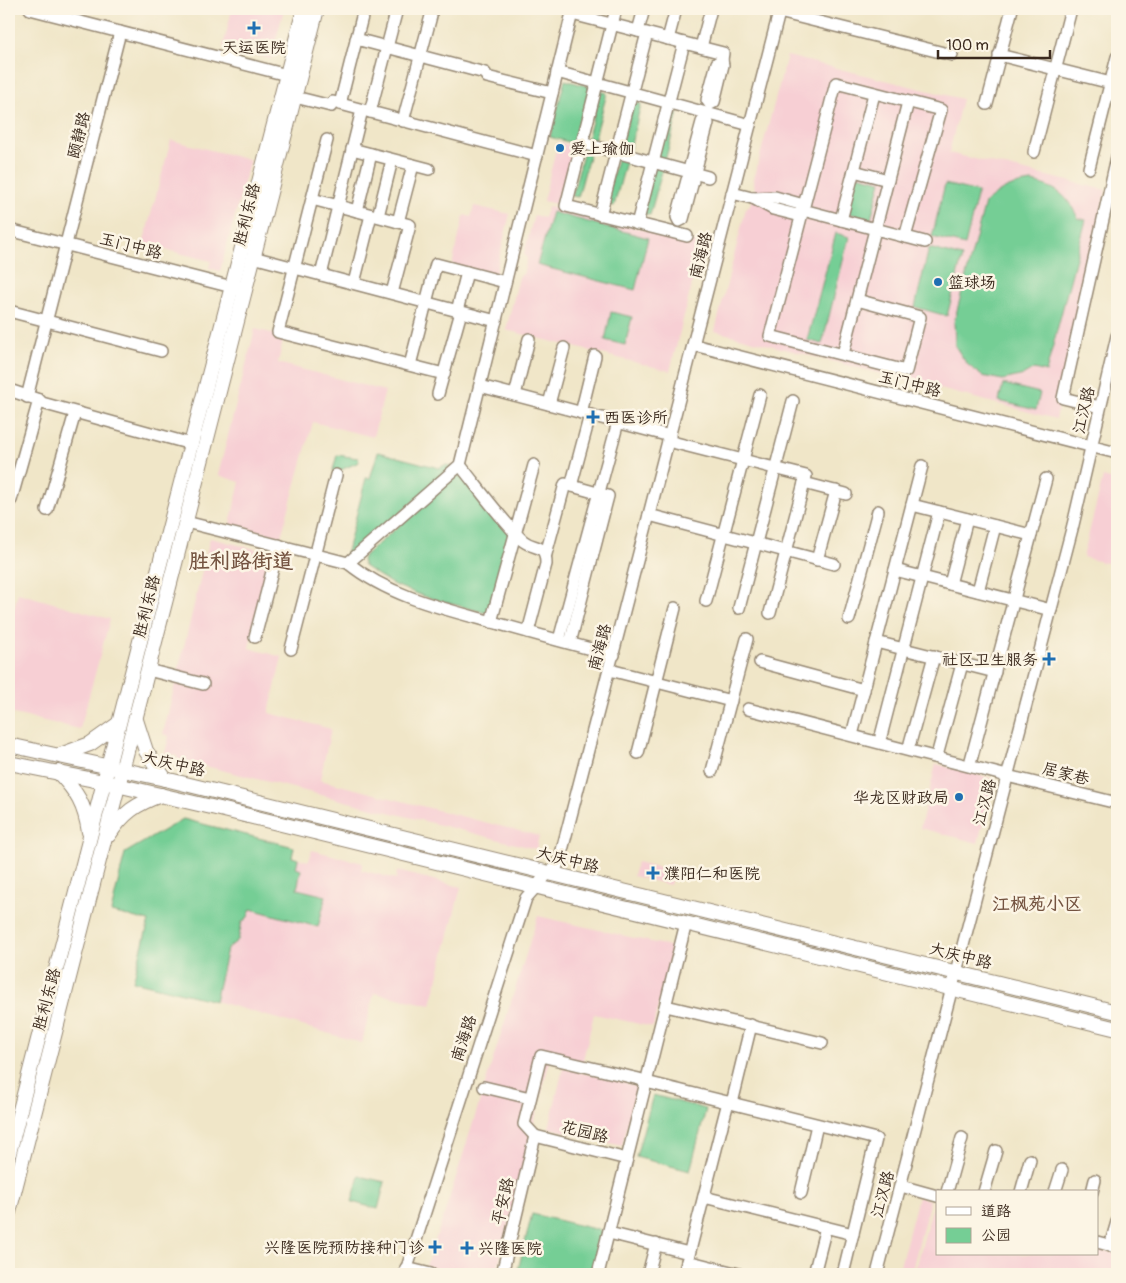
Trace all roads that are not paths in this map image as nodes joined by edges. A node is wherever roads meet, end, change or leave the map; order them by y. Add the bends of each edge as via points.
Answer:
1 (30, 9) edge
2 (304, 9) edge
3 (317, 9) edge
4 (364, 9) edge
5 (397, 9) edge
6 (616, 9) edge
7 (644, 9) edge
8 (676, 9) edge
9 (711, 9) edge
10 (1012, 9) edge
11 (1071, 9) edge
12 (780, 10) edge
13 (573, 11) edge
14 (431, 16) dead end
15 (612, 24) junction
16 (120, 32) junction
17 (643, 32) junction
18 (356, 39) junction
19 (668, 39) junction
20 (684, 43) junction
21 (387, 47) junction
22 (701, 47) junction
23 (952, 55) dead end
24 (1000, 55) junction
25 (420, 56) junction
26 (1117, 57) edge
27 (1055, 69) junction
28 (557, 72) junction
29 (288, 75) junction
30 (597, 83) junction
31 (1111, 83) junction
32 (632, 92) junction
33 (552, 94) junction
34 (874, 94) junction
35 (295, 97) junction
36 (908, 102) junction
37 (669, 103) junction
38 (340, 104) junction
39 (986, 104) dead end
40 (366, 111) junction
41 (708, 112) junction
42 (403, 121) junction
43 (750, 125) junction
44 (327, 140) dead end
45 (582, 144) junction
46 (352, 149) junction
47 (616, 152) junction
48 (1034, 152) dead end
49 (371, 154) junction
50 (537, 156) junction
51 (1117, 158) edge
52 (392, 160) junction
53 (653, 162) junction
54 (413, 165) junction
55 (1089, 168) dead end
56 (429, 169) dead end
57 (854, 171) junction
58 (692, 173) junction
59 (708, 177) dead end
60 (888, 180) junction
61 (732, 193) junction
62 (312, 199) junction
63 (338, 206) junction
64 (803, 210) junction
65 (357, 211) junction
66 (600, 215) junction
67 (374, 216) junction
68 (841, 220) junction
69 (398, 222) junction
70 (638, 224) junction
71 (876, 229) junction
72 (9, 230) edge
73 (676, 233) junction
74 (687, 236) dead end
75 (905, 236) junction
76 (925, 242) dead end
77 (66, 245) junction
78 (253, 257) junction
79 (294, 268) junction
80 (467, 272) junction
81 (321, 275) junction
82 (506, 282) junction
83 (354, 283) junction
84 (238, 289) junction
85 (392, 294) junction
86 (857, 300) junction
87 (426, 302) junction
88 (9, 311) edge
89 (459, 311) junction
90 (47, 321) junction
91 (496, 321) junction
92 (529, 339) dead end
93 (1117, 340) edge
94 (694, 345) junction
95 (564, 348) dead end
96 (161, 351) dead end
97 (843, 354) junction
98 (595, 356) dead end
99 (410, 365) junction
100 (444, 374) junction
101 (480, 386) junction
102 (9, 390) edge
103 (438, 394) dead end
104 (760, 394) dead end
105 (514, 395) junction
106 (33, 399) junction
107 (793, 401) dead end
108 (549, 404) junction
109 (1100, 407) junction
110 (75, 413) junction
111 (586, 414) junction
112 (618, 422) junction
113 (669, 438) junction
114 (191, 444) junction
115 (1091, 446) junction
116 (1117, 453) edge
117 (743, 460) junction
118 (460, 465) junction
119 (534, 465) dead end
120 (922, 466) dead end
121 (775, 468) junction
122 (336, 475) dead end
123 (1046, 479) dead end
124 (804, 483) junction
125 (570, 486) junction
126 (598, 493) junction
127 (12, 500) dead end
128 (912, 505) junction
129 (47, 510) dead end
130 (878, 511) dead end
131 (938, 512) junction
132 (648, 515) junction
133 (967, 519) junction
134 (186, 522) junction
135 (995, 526) junction
136 (516, 533) junction
137 (1031, 534) junction
138 (723, 535) junction
139 (755, 543) junction
140 (279, 545) junction
141 (786, 551) junction
142 (316, 554) junction
143 (546, 554) junction
144 (817, 560) junction
145 (348, 563) junction
146 (834, 564) dead end
147 (895, 570) junction
148 (922, 577) junction
149 (950, 584) junction
150 (978, 591) junction
151 (1014, 600) junction
152 (706, 601) dead end
153 (676, 608) dead end
154 (739, 608) dead end
155 (1051, 610) junction
156 (770, 613) dead end
157 (849, 619) dead end
158 (491, 622) junction
159 (528, 632) junction
160 (255, 637) dead end
161 (747, 639) dead end
162 (564, 642) junction
163 (876, 642) junction
164 (903, 648) junction
165 (291, 649) dead end
166 (614, 655) junction
167 (934, 656) junction
168 (760, 662) dead end
169 (962, 664) junction
170 (148, 670) junction
171 (610, 670) junction
172 (995, 672) junction
173 (657, 681) junction
174 (203, 684) dead end
175 (864, 690) junction
176 (731, 700) junction
177 (748, 709) dead end
178 (135, 718) junction
179 (118, 724) junction
180 (852, 735) junction
181 (881, 736) dead end
182 (910, 744) dead end
183 (9, 745) edge
184 (938, 752) dead end
185 (638, 753) dead end
186 (60, 756) junction
187 (971, 760) dead end
188 (9, 763) edge
189 (108, 766) junction
190 (122, 769) junction
191 (712, 771) dead end
192 (58, 772) junction
193 (1008, 776) junction
194 (165, 779) junction
195 (104, 782) junction
196 (118, 785) junction
197 (161, 795) junction
198 (1117, 803) edge
199 (90, 837) junction
200 (105, 840) junction
201 (548, 872) junction
202 (537, 886) junction
203 (686, 923) junction
204 (956, 972) junction
205 (952, 988) junction
206 (666, 1006) junction
207 (1117, 1012) edge
208 (751, 1026) junction
209 (1117, 1029) edge
210 (822, 1043) dead end
211 (646, 1082) junction
212 (484, 1087) dead end
213 (530, 1098) junction
214 (730, 1103) junction
215 (817, 1125) junction
216 (535, 1136) junction
217 (962, 1138) dead end
218 (996, 1151) dead end
219 (9, 1153) edge
220 (626, 1159) junction
221 (1030, 1160) dead end
222 (1062, 1170) dead end
223 (1095, 1180) dead end
224 (900, 1186) junction
225 (948, 1190) edge
226 (985, 1190) edge
227 (1022, 1190) edge
228 (1057, 1190) edge
229 (1092, 1190) edge
230 (801, 1193) dead end
231 (704, 1196) junction
232 (936, 1196) edge
233 (9, 1212) edge
234 (1117, 1222) edge
235 (826, 1227) junction
236 (609, 1233) junction
237 (853, 1234) junction
238 (1098, 1242) edge
239 (656, 1244) junction
240 (1114, 1247) edge
241 (688, 1257) junction
242 (406, 1271) edge
243 (431, 1274) edge
244 (502, 1274) edge
245 (598, 1274) edge
246 (648, 1274) edge
247 (684, 1274) edge
248 (739, 1274) edge
249 (814, 1274) edge
250 (843, 1274) edge
251 (878, 1274) edge

1 - 16 street
2 - 29 main road, 胜利东路
3 - 35 main road, 胜利东路
4 - 18 street
5 - 21 street
6 - 15 street
7 - 17 street
8 - 19 street
9 - 22 street
10 - 24 street
11 - 27 street
12 - 23 street
12 - 43 street, 南海路
13 - 15 street
13 - 28 street
14 - 25 street
15 - 17 street
15 - 30 street
16 - 29 street
16 - 77 street, 颐静路
17 - 19 street
17 - 32 street
18 - 21 street
18 - 38 street
19 - 20 street
20 - 22 street
20 - 37 street
21 - 25 street
21 - 40 street
22 - 41 street via 723,53 714,102
24 - 27 street
24 - 39 street
25 - 33 street
25 - 42 street
26 - 31 street
27 - 31 street
27 - 48 street
28 - 30 street
28 - 33 street
29 - 84 main road, 胜利东路
30 - 32 street
30 - 45 street
31 - 55 street
32 - 37 street
32 - 47 street
33 - 50 street
34 - 36 street
34 - 57 street
34 - 64 street via 836,83
35 - 38 street via 331,106 333,102
35 - 78 main road, 胜利东路
36 - 60 street
36 - 75 street via 941,110
37 - 41 street
37 - 53 street
38 - 40 street
40 - 42 street
40 - 46 street
41 - 43 street
41 - 58 street via 708,124
42 - 50 street
43 - 61 street, 南海路
44 - 62 street
45 - 47 street
45 - 66 street via 566,206
46 - 49 street
46 - 63 street
47 - 53 street
47 - 66 street
49 - 52 street
49 - 65 street
50 - 82 street
51 - 109 street via 1063,398
52 - 54 street
52 - 67 street
53 - 58 street
53 - 70 street
54 - 56 street
54 - 69 street
57 - 60 street
57 - 68 street
58 - 59 street
58 - 73 street via 693,181 683,219 679,221
60 - 71 street
61 - 64 street via 752,198 775,197 800,204
61 - 94 street, 南海路
62 - 63 street
62 - 79 street
63 - 65 street
63 - 81 street
64 - 68 street
64 - 97 street via 770,336
65 - 67 street
66 - 70 street
67 - 69 street
67 - 83 street
68 - 71 street
69 - 85 street via 410,225
70 - 73 street
71 - 75 street
71 - 86 street
72 - 77 street, 玉门中路
73 - 74 street
75 - 76 street
77 - 84 street, 玉门中路
77 - 90 street, 颐静路
78 - 79 street
78 - 84 main road, 胜利东路
79 - 81 street
79 - 99 street via 278,332
80 - 82 street
80 - 87 street via 436,264
80 - 89 street
81 - 83 street
82 - 91 street
83 - 85 street
84 - 114 main road, 胜利东路
84 - 134 main road, 胜利东路
85 - 87 street
86 - 97 street
86 - 97 street via 920,317 906,371
87 - 89 street
87 - 99 street
88 - 90 street
89 - 91 street
89 - 100 street
90 - 96 street
90 - 106 street, 颐静路
91 - 101 street
92 - 105 street
93 - 109 street, 江汉路
94 - 113 street, 南海路
94 - 115 street, 玉门中路
95 - 108 street
98 - 111 street
99 - 100 street
100 - 103 street
101 - 105 street
101 - 118 street
102 - 106 street
104 - 117 street
105 - 108 street
106 - 110 street
106 - 127 street, 颐静路
107 - 121 street
108 - 111 street
109 - 115 street, 江汉路
110 - 114 street
110 - 129 street
111 - 112 street
111 - 125 street
112 - 113 street
112 - 126 street
113 - 117 street
113 - 132 street, 南海路
114 - 179 main road, 胜利东路
115 - 116 street, 玉门中路
115 - 155 street, 江汉路
117 - 121 street
117 - 138 street
118 - 136 street
118 - 145 street
119 - 136 street
120 - 128 street
121 - 124 street via 806,476
121 - 139 street
122 - 142 street
123 - 137 street
124 - 141 street
124 - 144 street via 841,492
125 - 126 street
125 - 143 street via 565,484
126 - 162 street via 608,496
128 - 131 street
128 - 147 street
130 - 157 street
131 - 133 street
131 - 148 street
132 - 138 street
132 - 166 street, 南海路
133 - 135 street
133 - 149 street
134 - 140 street
134 - 170 main road, 胜利东路
135 - 137 street
135 - 150 street
136 - 143 street via 527,544
136 - 158 street
137 - 151 street
138 - 139 street
138 - 152 street
139 - 141 street
139 - 154 street
140 - 142 street
140 - 160 street
141 - 144 street
141 - 156 street
142 - 145 street
142 - 165 street
143 - 159 street
144 - 146 street
145 - 158 street via 396,592
147 - 148 street
147 - 163 street
148 - 149 street
148 - 164 street
149 - 150 street
150 - 151 street
151 - 155 street
151 - 172 street
153 - 173 street
155 - 193 street, 江汉路
158 - 159 street
159 - 162 street
161 - 176 street
162 - 166 street
163 - 164 street
163 - 175 street
164 - 167 street
164 - 181 street
166 - 171 street, 南海路
167 - 169 street
167 - 182 street
168 - 175 street
169 - 172 street
169 - 184 street
170 - 174 street
170 - 178 main road, 胜利东路
171 - 173 street
171 - 201 street, 南海路 via 560,858 557,866
172 - 187 street
173 - 176 street
173 - 185 street
175 - 180 street
176 - 191 street
177 - 180 street, 居家巷
178 - 190 main road, 胜利东路
178 - 194 main road via 146,751
179 - 186 main road via 90,744
179 - 189 main road, 胜利东路
180 - 193 street, 居家巷
183 - 186 main road, 大庆中路
186 - 189 main road, 大庆中路
188 - 192 main road, 大庆中路
189 - 190 main road, 大庆中路
189 - 195 main road, 胜利东路
190 - 194 main road, 大庆中路
190 - 196 main road, 胜利东路
192 - 195 main road, 大庆中路
192 - 199 main road via 81,801
193 - 198 street, 居家巷
193 - 204 street, 江汉路
194 - 201 main road, 大庆中路
195 - 196 main road, 大庆中路
195 - 199 main road, 胜利东路
196 - 197 main road, 大庆中路
196 - 200 main road, 胜利东路
197 - 200 main road via 141,802 127,812
197 - 202 main road, 大庆中路
199 - 219 main road, 胜利东路
200 - 233 main road, 胜利东路
201 - 202 street, 南海路
201 - 204 main road, 大庆中路
202 - 203 main road, 大庆中路
202 - 242 street, 南海路 via 526,898
203 - 205 main road, 大庆中路
203 - 206 street
204 - 205 street, 江汉路
204 - 207 main road, 大庆中路
205 - 209 main road, 大庆中路
205 - 224 street, 江汉路
206 - 208 street
206 - 211 street
208 - 210 street
208 - 214 street
211 - 213 street via 541,1056
211 - 214 street
211 - 220 street
212 - 213 street
213 - 216 street via 524,1124
214 - 215 street
214 - 231 street
215 - 230 street
215 - 237 street via 876,1140
216 - 220 street, 花园路
216 - 244 street, 平安路
217 - 225 street
218 - 226 street
220 - 236 street
221 - 227 street
222 - 228 street
223 - 229 street
224 - 232 street
224 - 251 street, 江汉路
231 - 235 street
231 - 241 street
234 - 240 street
235 - 237 street
235 - 249 street
236 - 239 street
236 - 245 street
237 - 250 street
238 - 240 street
239 - 241 street
239 - 246 street
241 - 247 street
241 - 248 street
242 - 243 street

